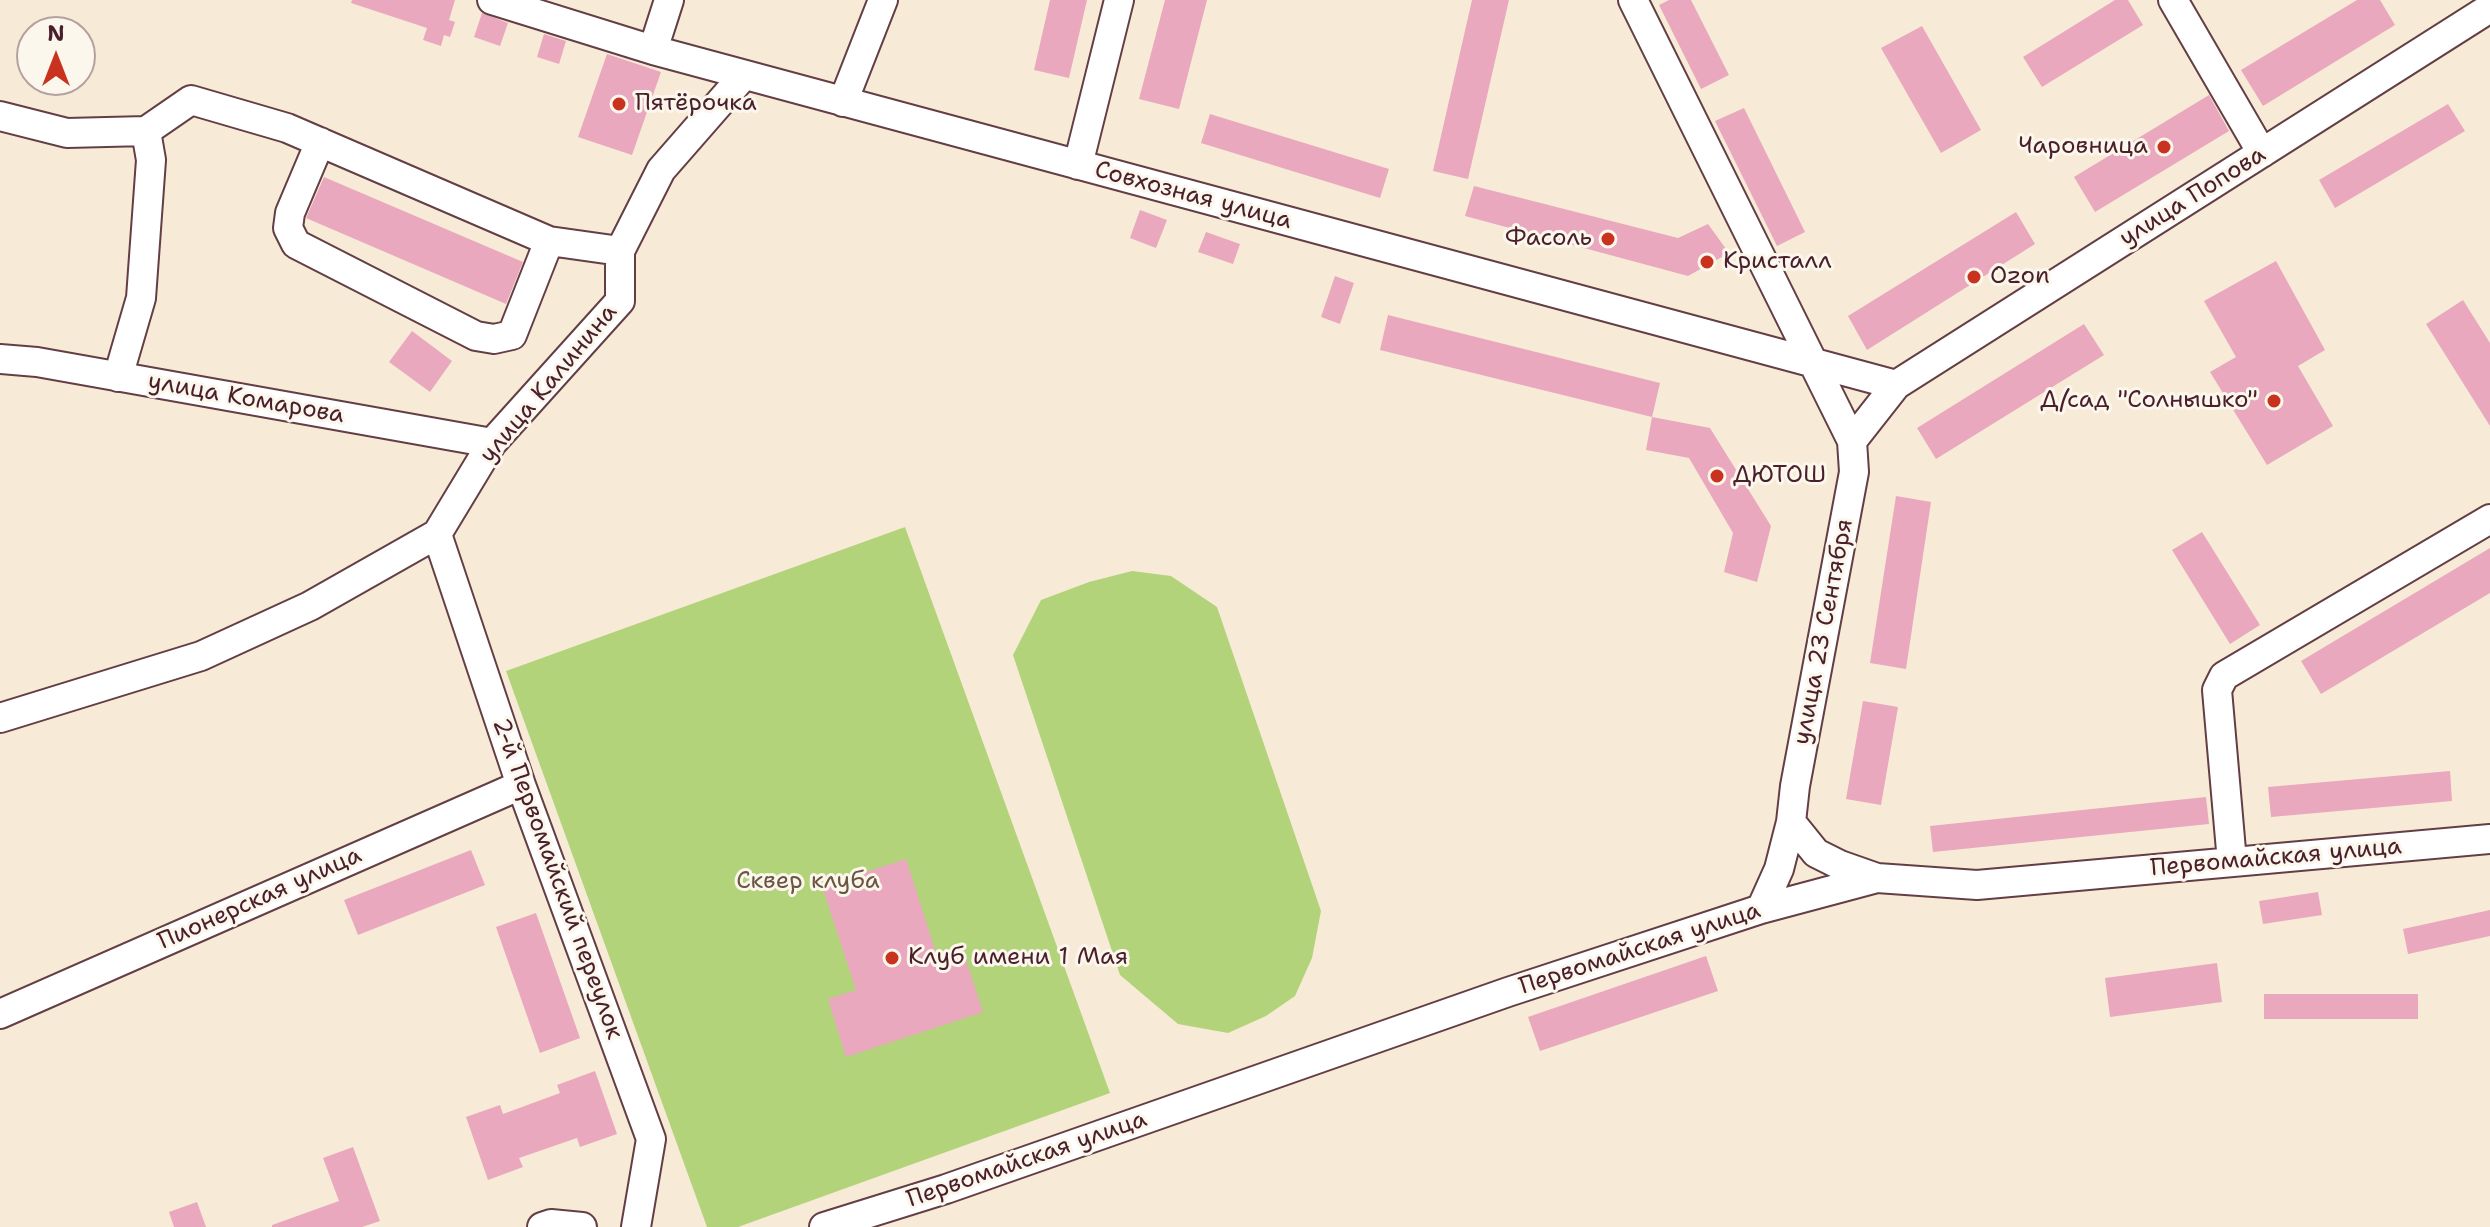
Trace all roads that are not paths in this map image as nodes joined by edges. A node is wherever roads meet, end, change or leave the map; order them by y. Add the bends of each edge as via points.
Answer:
1 (492, 0) edge
2 (669, 0) edge
3 (883, 0) edge
4 (1119, 0) edge
5 (1633, 0) edge
6 (2173, 0) edge
7 (2490, 8) edge
8 (653, 50) junction
9 (744, 75) junction
10 (843, 102) junction
11 (0, 116) edge
12 (146, 131) junction
13 (320, 142) junction
14 (2262, 153) junction
15 (1078, 165) junction
16 (549, 241) junction
17 (620, 251) junction
18 (0, 359) edge
19 (37, 362) junction
20 (1812, 363) junction
21 (0, 377) edge
22 (118, 377) junction
23 (1896, 385) junction
24 (1852, 441) junction
25 (492, 443) junction
26 (2490, 519) edge
27 (437, 534) junction
28 (0, 718) edge
29 (521, 785) junction
30 (1791, 822) junction
31 (2490, 839) edge
32 (2232, 862) junction
33 (1877, 878) junction
34 (1761, 909) junction
35 (0, 1014) edge
36 (542, 1227) edge
37 (582, 1227) edge
38 (636, 1227) edge
39 (824, 1227) edge

1 - 8 street, Совхозная улица
2 - 8 street
3 - 10 street
4 - 15 street
5 - 20 street, улица 23 Сентября
6 - 14 street
7 - 14 street, улица Попова
8 - 9 street, Совхозная улица
9 - 10 street, Совхозная улица
9 - 17 street, улица Калинина via 661,170
10 - 15 street, Совхозная улица
11 - 12 street via 67,133
12 - 13 street via 191,100
12 - 22 street via 151,160 141,298
13 - 16 street
13 - 16 street via 290,213 288,228 296,244 476,336 512,335
14 - 23 street, улица Попова
15 - 20 street, Совхозная улица
16 - 17 street
17 - 25 street, улица Калинина via 620,301
18 - 19 street, улица Комарова
19 - 21 street
19 - 22 street, улица Комарова
20 - 23 street, Совхозная улица
20 - 24 street, улица 23 Сентября
22 - 25 street, улица Комарова
23 - 24 street
24 - 30 street, улица 23 Сентября via 1854,472
25 - 27 street, улица Калинина
26 - 32 street via 2224,676 2217,690
27 - 28 street, улица Калинина via 310,606 201,656
27 - 29 street, 2-й Первомайский переулок
29 - 35 street, Пионерская улица
29 - 38 street, 2-й Первомайский переулок via 651,1139
30 - 33 street via 1816,853
30 - 34 street, улица 23 Сентября
31 - 32 street, Первомайская улица
32 - 33 street, Первомайская улица via 1977,885
33 - 34 street, Первомайская улица
34 - 39 street, Первомайская улица
36 - 37 street

